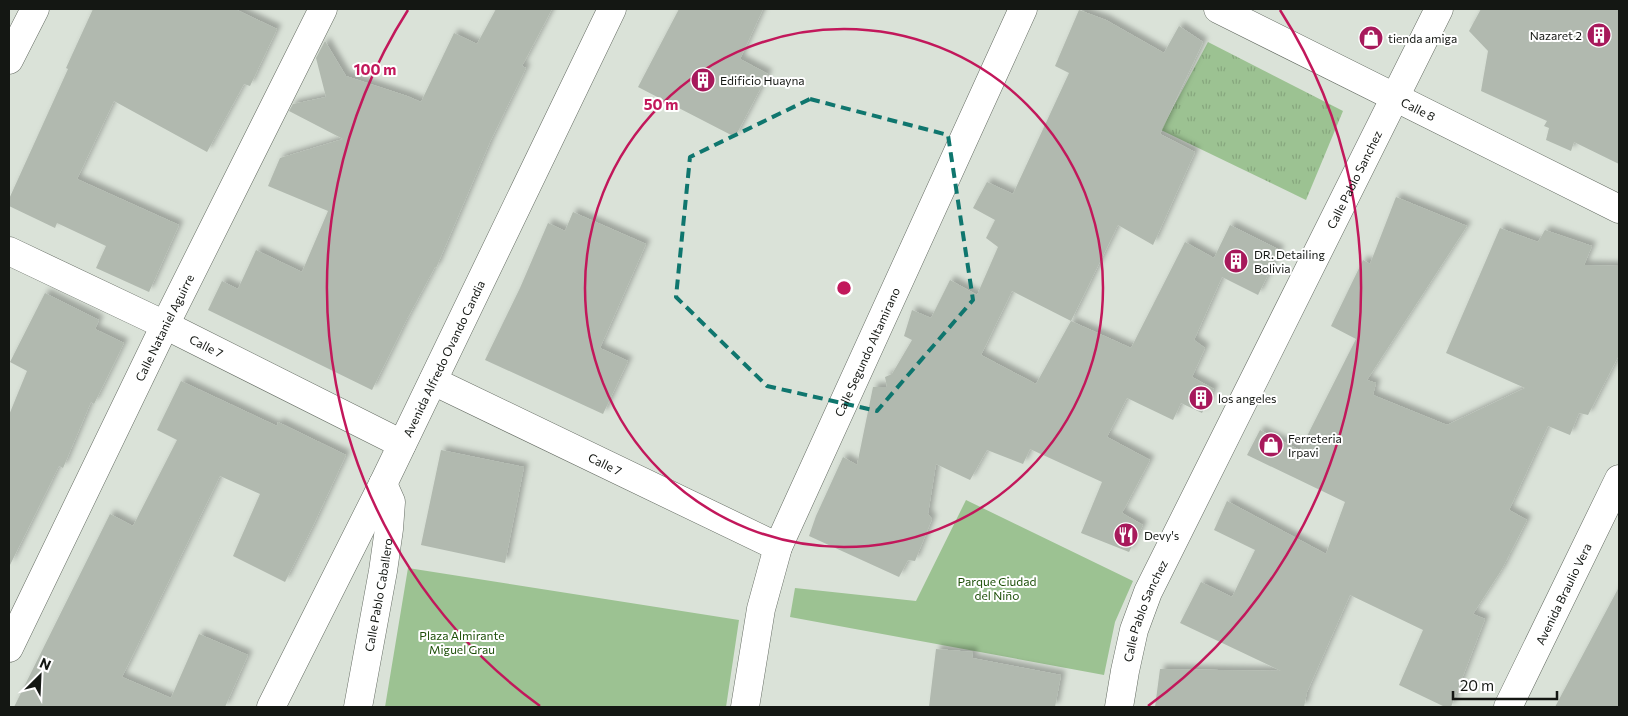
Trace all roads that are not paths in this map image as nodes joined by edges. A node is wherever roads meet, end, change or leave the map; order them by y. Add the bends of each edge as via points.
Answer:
1 (35, 9) edge
2 (323, 9) edge
3 (612, 9) edge
4 (1023, 9) edge
5 (1218, 9) edge
6 (1439, 9) edge
7 (9, 60) edge
8 (1394, 98) junction
9 (1619, 209) edge
10 (9, 251) edge
11 (165, 326) junction
12 (433, 381) junction
13 (402, 444) junction
14 (1619, 479) edge
15 (383, 484) junction
16 (778, 547) junction
17 (9, 648) edge
18 (271, 707) edge
19 (358, 707) edge
20 (745, 707) edge
21 (1119, 707) edge
22 (1508, 707) edge

1 - 7 street
2 - 11 street, Calle Nataniel Aguirre
3 - 12 street, Avenida Alfredo Ovando Candia
4 - 16 street, Calle Segundo Altamirano
5 - 8 street, Calle 8
6 - 8 street, Calle Pablo Sanchez
8 - 9 street, Calle 8
8 - 21 street, Calle Pablo Sanchez via 1148,592 1134,630
10 - 11 street, Calle 7
11 - 13 street, Calle 7
11 - 17 street, Calle Nataniel Aguirre
12 - 13 street, Avenida Alfredo Ovando Candia
12 - 16 street, Calle 7
13 - 15 street, Avenida Alfredo Ovando Candia
14 - 22 street, Avenida Braulio Vera
15 - 18 street, Avenida Alfredo Ovando Candia
15 - 19 street, Calle Pablo Caballero via 391,502 389,529
16 - 20 street, Calle Segundo Altamirano via 761,609

